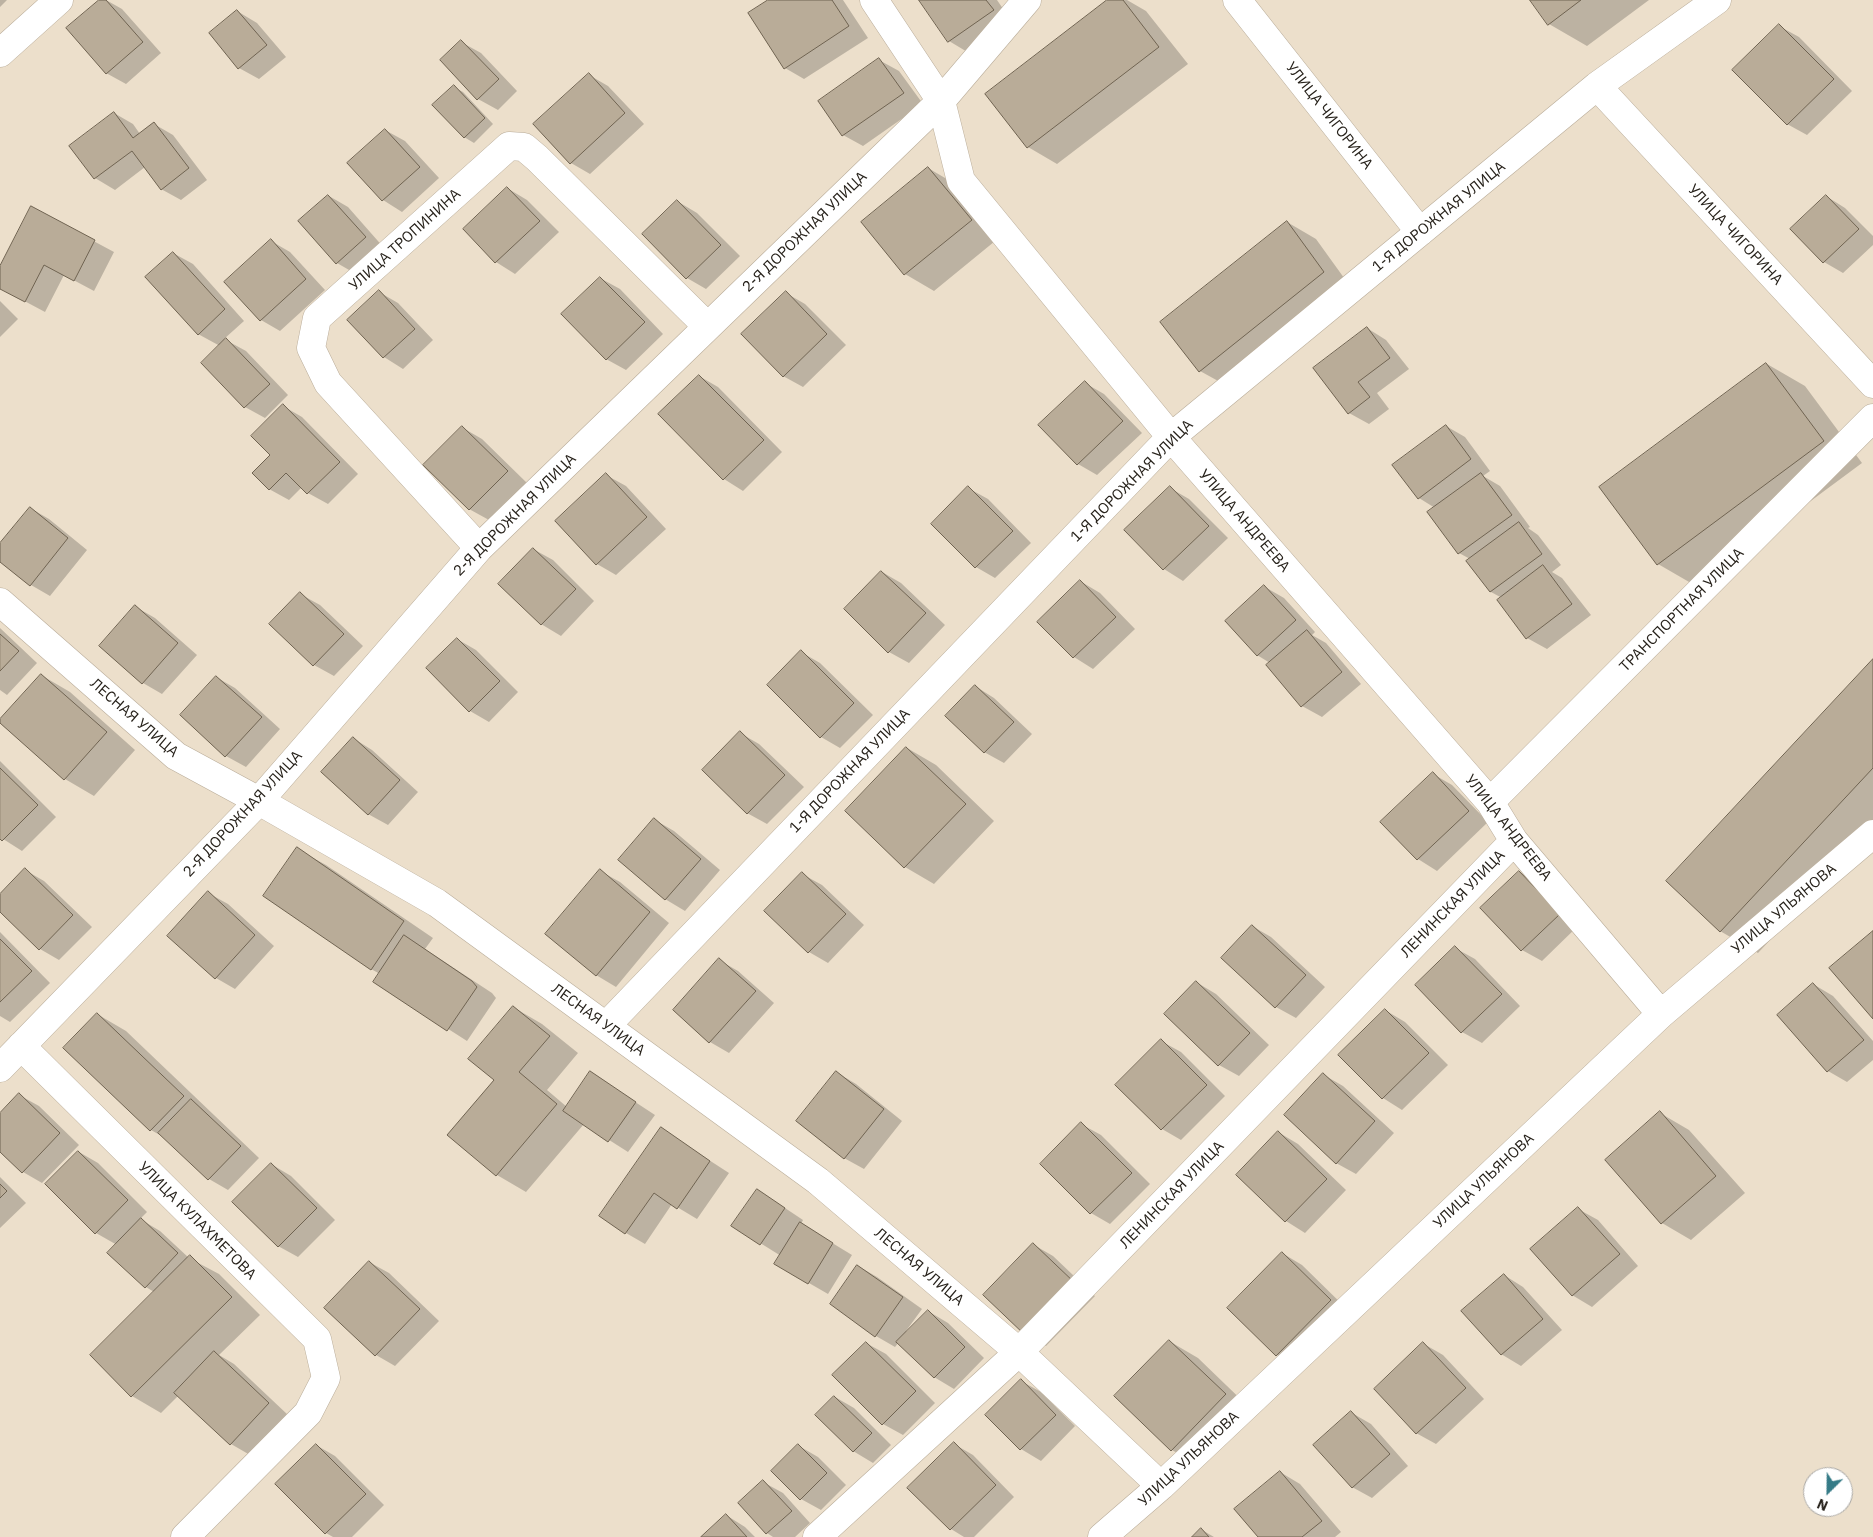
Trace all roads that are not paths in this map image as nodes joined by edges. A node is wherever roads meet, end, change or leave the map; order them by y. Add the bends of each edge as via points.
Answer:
1 (59, 0) edge
2 (874, 0) edge
3 (1027, 0) edge
4 (1237, 0) edge
5 (1717, 0) edge
6 (0, 53) edge
7 (1597, 86) junction
8 (941, 101) junction
9 (1420, 232) junction
10 (707, 326) junction
11 (1873, 384) edge
12 (1873, 418) edge
13 (1171, 438) junction
14 (479, 548) junction
15 (0, 602) edge
16 (259, 801) junction
17 (1490, 802) junction
18 (1873, 834) edge
19 (1514, 840) junction
20 (1661, 1014) junction
21 (606, 1026) junction
22 (21, 1046) junction
23 (0, 1068) edge
24 (1020, 1352) junction
25 (1161, 1486) junction
26 (185, 1537) edge
27 (817, 1537) edge
28 (1102, 1537) edge

1 - 6 street
2 - 8 street, УЛИЦА АНДРЕЕВА
3 - 8 street, 2-Я ДОРОЖНАЯ УЛИЦА
4 - 9 street, УЛИЦА ЧИГОРИНА
5 - 7 street, 1-Я ДОРОЖНАЯ УЛИЦА
7 - 9 street, 1-Я ДОРОЖНАЯ УЛИЦА
7 - 11 street, УЛИЦА ЧИГОРИНА
8 - 10 street, 2-Я ДОРОЖНАЯ УЛИЦА
8 - 13 street, УЛИЦА АНДРЕЕВА via 961,181
9 - 13 street, 1-Я ДОРОЖНАЯ УЛИЦА
10 - 14 street, 2-Я ДОРОЖНАЯ УЛИЦА
10 - 14 street, УЛИЦА ТРОПИНИНА via 537,158 524,147 509,146 317,318 311,348 328,383
12 - 17 street, ТРАНСПОРТНАЯ УЛИЦА
13 - 17 street, УЛИЦА АНДРЕЕВА
13 - 21 street, 1-Я ДОРОЖНАЯ УЛИЦА
14 - 16 street, 2-Я ДОРОЖНАЯ УЛИЦА
15 - 16 street, ЛЕСНАЯ УЛИЦА via 176,756
16 - 21 street, ЛЕСНАЯ УЛИЦА via 436,903
16 - 22 street, 2-Я ДОРОЖНАЯ УЛИЦА
17 - 19 street, УЛИЦА АНДРЕЕВА
18 - 20 street, УЛИЦА УЛЬЯНОВА
19 - 20 street, УЛИЦА АНДРЕЕВА
19 - 24 street, ЛЕНИНСКАЯ УЛИЦА
20 - 25 street, УЛИЦА УЛЬЯНОВА
21 - 24 street, ЛЕСНАЯ УЛИЦА via 818,1181
22 - 23 street, 2-Я ДОРОЖНАЯ УЛИЦА
22 - 26 street, УЛИЦА КУЛАХМЕТОВА via 317,1338 326,1378 308,1413
24 - 25 street, ЛЕСНАЯ УЛИЦА
24 - 27 street, ЛЕНИНСКАЯ УЛИЦА
25 - 28 street, УЛИЦА УЛЬЯНОВА

